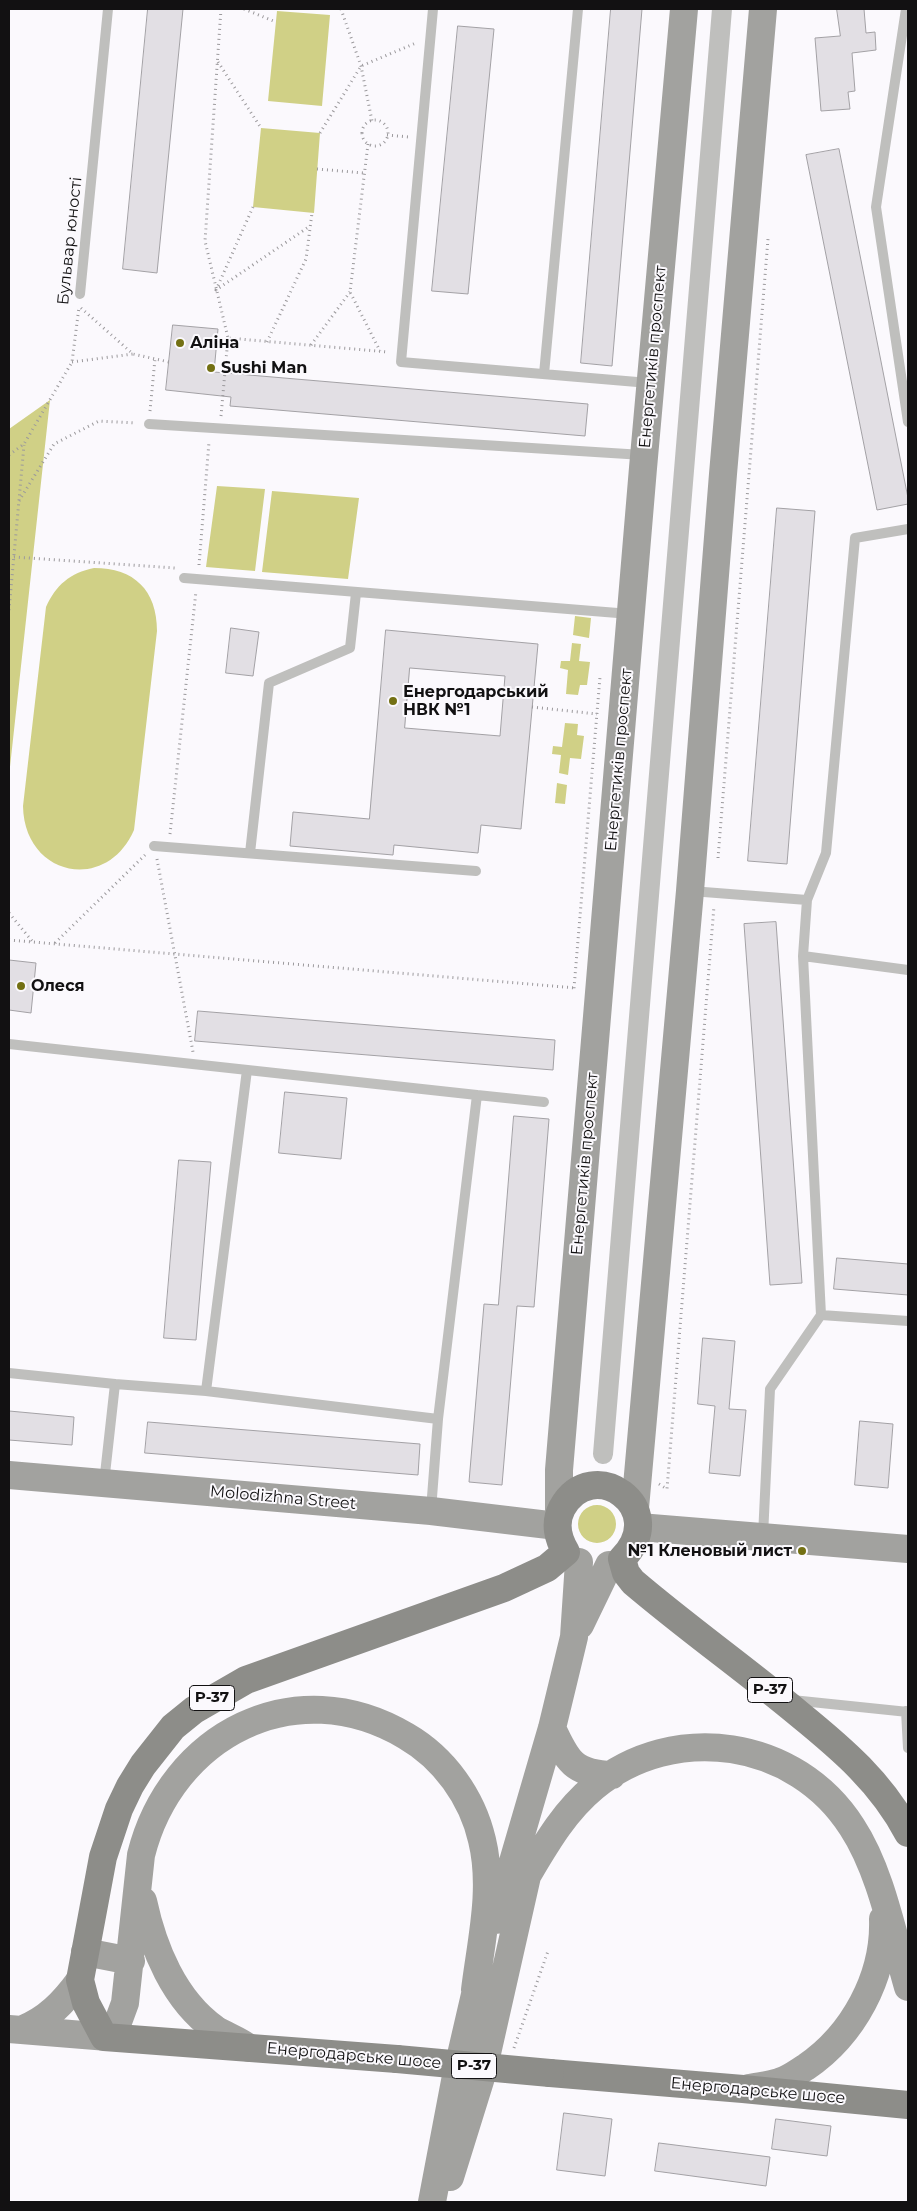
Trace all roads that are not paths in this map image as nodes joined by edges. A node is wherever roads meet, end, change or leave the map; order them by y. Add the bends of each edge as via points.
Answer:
1 (108, 9) edge
2 (433, 9) edge
3 (578, 9) edge
4 (684, 9) edge
5 (722, 9) edge
6 (763, 9) edge
7 (906, 9) edge
8 (80, 294) road end
9 (544, 374) junction
10 (651, 384) junction
11 (908, 422) edge
12 (149, 424) road end
13 (644, 455) junction
14 (908, 528) edge
15 (184, 578) dead end
16 (356, 592) junction
17 (631, 614) junction
18 (154, 846) road end
19 (250, 854) junction
20 (476, 871) dead end
21 (702, 892) junction
22 (807, 900) junction
23 (803, 956) junction
24 (908, 970) edge
25 (9, 1044) edge
26 (247, 1070) junction
27 (477, 1095) junction
28 (544, 1102) dead end
29 (821, 1315) junction
30 (908, 1321) edge
31 (9, 1373) edge
32 (115, 1384) junction
33 (206, 1391) junction
34 (438, 1419) junction
35 (603, 1454) dead end
36 (9, 1475) edge
37 (104, 1483) junction
38 (431, 1511) junction
39 (637, 1518) junction
40 (558, 1519) junction
41 (763, 1536) junction
42 (908, 1549) edge
43 (572, 1557) junction
44 (616, 1562) junction
45 (574, 1637) junction
46 (781, 1699) junction
47 (907, 1712) edge
48 (552, 1728) junction
49 (908, 1748) edge
50 (612, 1775) junction
51 (908, 1833) edge
52 (139, 1874) junction
53 (528, 1874) junction
54 (881, 1893) junction
55 (85, 1952) junction
56 (131, 1961) junction
57 (80, 1980) junction
58 (908, 1987) edge
59 (475, 1990) junction
60 (15, 2030) edge
61 (104, 2037) junction
62 (248, 2048) junction
63 (743, 2089) junction
64 (908, 2105) edge
65 (432, 2202) edge
66 (441, 2202) edge

1 - 8 lane, Бульвар юності
2 - 9 lane via 401,362
3 - 9 lane
4 - 10 street, Енергетиків проспект
5 - 35 street
6 - 21 street via 724,464
7 - 11 lane via 876,207
9 - 10 lane
10 - 13 street, Енергетиків проспект
12 - 13 lane
13 - 17 street, Енергетиків проспект
14 - 22 lane via 855,538 826,853
15 - 16 lane via 198,574
16 - 17 lane
16 - 19 lane via 350,648 269,683
17 - 40 street, Енергетиків проспект via 559,1470
18 - 19 lane
19 - 20 lane
21 - 22 lane
21 - 39 street
22 - 23 lane
23 - 24 lane
23 - 29 lane
25 - 26 lane
26 - 27 lane
26 - 33 lane
27 - 28 lane
27 - 34 lane
29 - 30 lane
29 - 41 lane via 770,1389
31 - 32 lane
32 - 33 lane
32 - 37 lane
33 - 34 lane
34 - 38 lane
36 - 37 street, Molodizhna Street
37 - 38 street, Molodizhna Street
38 - 40 street, Molodizhna Street
39 - 40 main road via 627,1497 602,1485 576,1491 566,1500
39 - 41 street
39 - 44 main road via 636,1539 631,1550
40 - 43 main road via 558,1535
41 - 42 street
43 - 44 street via 593,1566
43 - 45 street
43 - 55 main road, Р-37 via 504,1588 246,1680 194,1710 173,1727 143,1765 116,1817 99,1871
44 - 45 street
44 - 46 main road, Р-37 via 633,1582
45 - 48 street
46 - 47 lane
46 - 51 main road, Р-37 via 865,1772 896,1811
47 - 49 lane
48 - 50 street via 574,1766 591,1773
48 - 53 street
48 - 59 street
50 - 53 street via 583,1797 563,1818
50 - 54 street via 658,1753 700,1747 740,1750 779,1763 814,1785 838,1808 862,1843
52 - 56 street
52 - 59 street via 146,1837 163,1799 189,1764 223,1736 261,1719 302,1710 326,1710 371,1719 409,1738 434,1756 459,1787 476,1821 488,1884
52 - 62 street via 148,1926 175,1984 202,2018
53 - 66 street via 483,2071
54 - 58 street
54 - 63 street via 883,1931 880,1953 869,1989 849,2026 826,2052 796,2073 781,2081
55 - 56 street
55 - 57 main road, Р-37
56 - 61 street via 122,2013 108,2038
57 - 60 street via 57,2008 34,2025
57 - 61 main road, Р-37 via 86,2003
59 - 65 street
60 - 61 street, Енергодарське шосе
61 - 62 main road, Енергодарське шосе / Р-37
62 - 63 main road, Енергодарське шосе / Р-37, bridge
63 - 64 main road, Енергодарське шосе / Р-37

